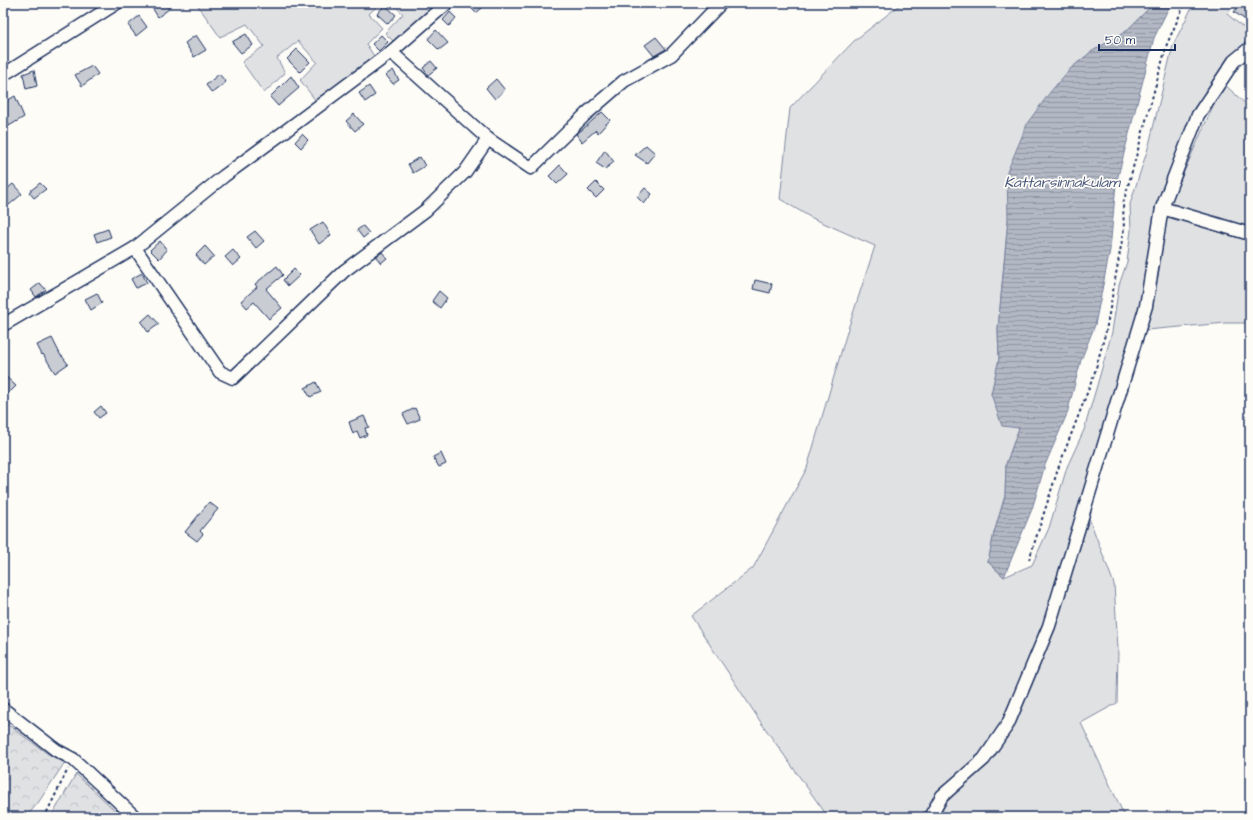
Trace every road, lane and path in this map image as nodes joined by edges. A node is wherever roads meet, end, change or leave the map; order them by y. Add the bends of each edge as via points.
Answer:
1 (117, 3) edge
2 (447, 3) edge
3 (721, 3) edge
4 (1185, 3) edge
5 (1250, 48) edge
6 (391, 52) junction
7 (3, 75) edge
8 (488, 139) junction
9 (1162, 208) junction
10 (1250, 234) edge
11 (135, 248) junction
12 (3, 325) edge
13 (1029, 560) dead end
14 (3, 709) edge
15 (73, 759) junction
16 (43, 817) edge
17 (135, 817) edge
18 (930, 817) edge

1 - 7 street
2 - 6 street
3 - 8 street via 671,55 624,82 586,114 531,168
4 - 13 path via 1167,44 1123,204 1124,229 1106,331 1094,375 1059,466
5 - 9 street via 1234,61 1198,115
6 - 8 street
6 - 11 street via 224,176
8 - 11 street via 464,172 426,210 344,271 233,378 220,372
9 - 10 street
9 - 18 street via 1146,306 1049,626 1008,724 984,759 942,796
11 - 12 street
14 - 15 street via 56,750
15 - 16 path
15 - 17 street

